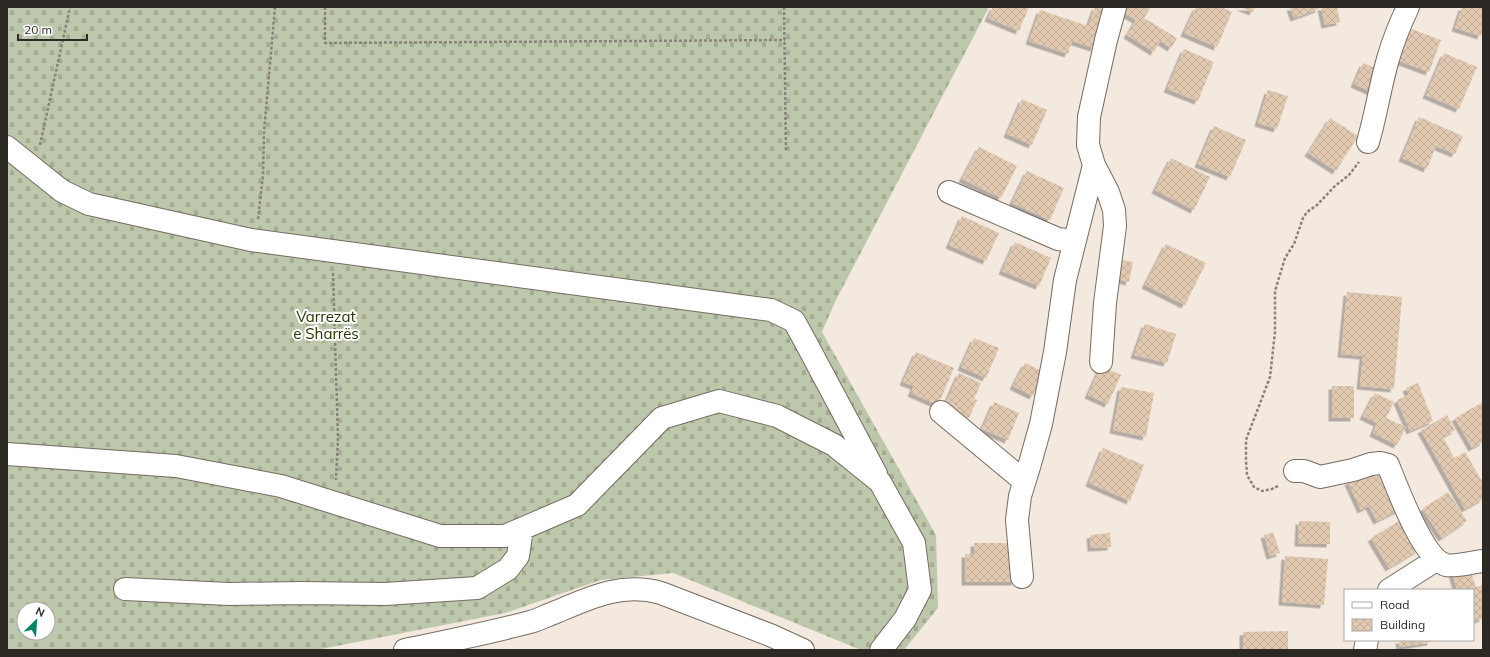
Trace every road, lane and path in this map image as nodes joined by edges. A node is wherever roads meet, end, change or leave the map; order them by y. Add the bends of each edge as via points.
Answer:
1 (70, 7) edge
2 (275, 7) edge
3 (325, 7) edge
4 (784, 7) edge
5 (1115, 7) edge
6 (1408, 7) edge
7 (785, 40) junction
8 (1368, 142) joint
9 (7, 147) edge
10 (786, 151) dead end
11 (1094, 165) junction
12 (35, 170) junction
13 (949, 192) dead end
14 (251, 240) junction
15 (1074, 241) junction
16 (332, 251) junction
17 (1101, 362) dead end
18 (941, 412) dead end
19 (7, 454) edge
20 (1295, 471) joint
21 (1024, 481) junction
22 (880, 482) junction
23 (335, 504) junction
24 (522, 529) junction
25 (1436, 560) junction
26 (1483, 561) edge
27 (1022, 577) dead end
28 (125, 589) dead end
29 (1391, 589) edge
30 (405, 650) edge
31 (804, 650) edge
32 (881, 650) edge

1 - 12 path
2 - 14 path via 264,132 263,175 258,218
3 - 7 path via 325,43
4 - 7 path
5 - 11 street via 1089,117 1088,145
6 - 8 street via 1388,59
7 - 10 path
8 - 20 path via 1359,162 1349,175 1303,218 1294,244 1285,258 1275,291 1275,332 1270,377 1246,440 1247,475 1254,487 1262,491 1283,483
9 - 12 street
11 - 15 street
11 - 17 street via 1108,192 1116,226 1105,303
12 - 14 street via 62,191 89,204
13 - 15 street via 1058,239
14 - 16 street
15 - 21 street via 1065,280 1050,382
16 - 22 street via 771,310 794,321
16 - 23 path via 338,439
18 - 21 street
19 - 23 street via 176,466 281,486
20 - 25 street via 1304,471 1320,477 1371,464 1388,464 1411,521
21 - 27 street via 1017,520
22 - 24 street via 834,445 777,416 719,401 662,418 577,505
22 - 32 street via 914,543 920,590 905,619
23 - 24 street via 440,536 506,536
24 - 28 street via 518,556 508,569 477,588 385,594 229,594
25 - 26 street via 1447,565
25 - 29 street
30 - 31 street via 532,621 604,593 632,589 661,593

